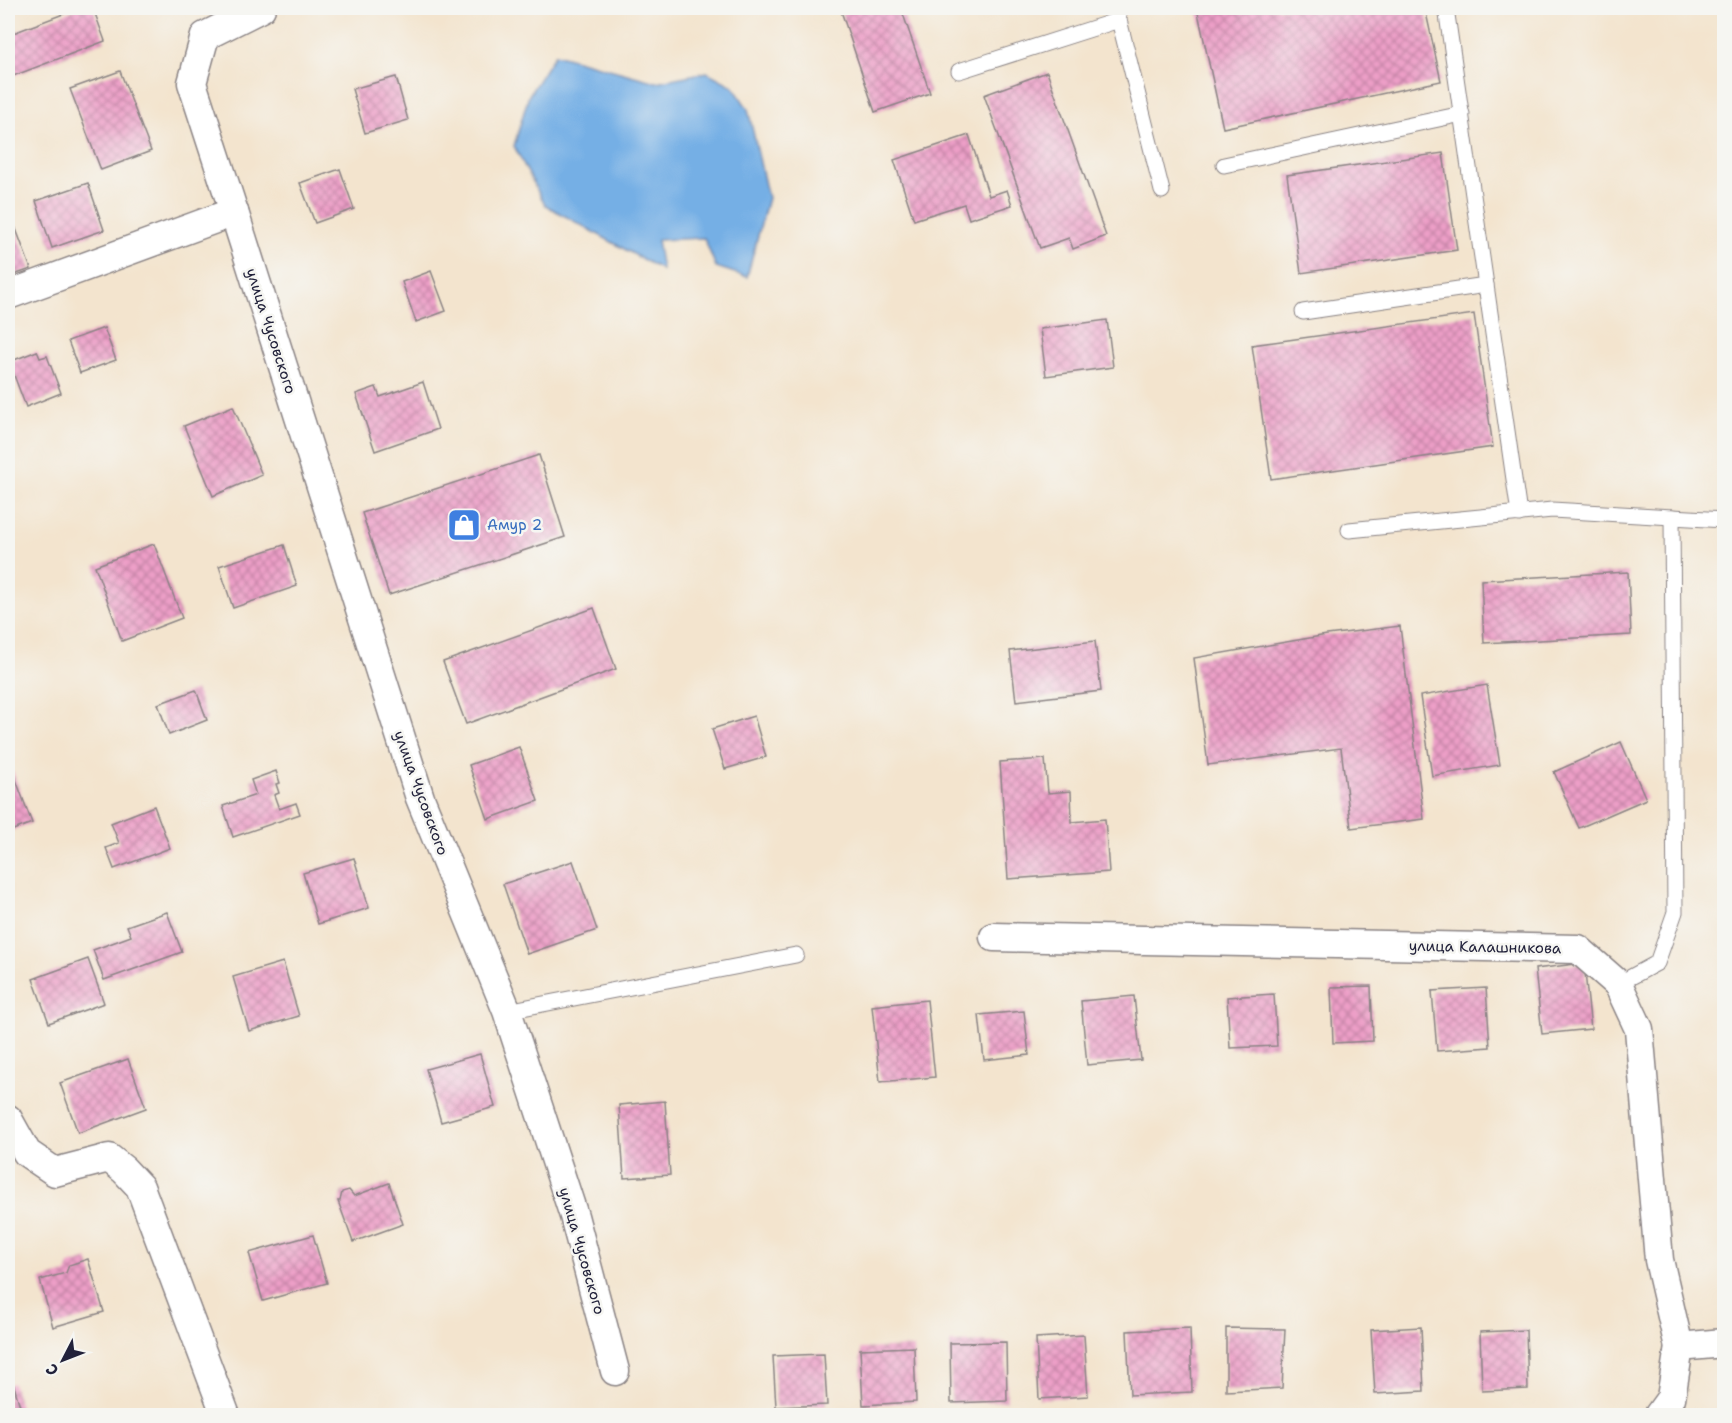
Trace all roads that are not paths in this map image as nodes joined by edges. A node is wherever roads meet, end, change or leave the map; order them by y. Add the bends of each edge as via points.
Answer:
1 (261, 8) edge
2 (1446, 8) edge
3 (1118, 14) edge
4 (959, 71) dead end
5 (1462, 114) junction
6 (1224, 165) dead end
7 (1162, 191) dead end
8 (234, 213) junction
9 (1486, 285) junction
10 (8, 296) edge
11 (1303, 312) dead end
12 (1519, 514) junction
13 (1672, 517) junction
14 (1725, 520) edge
15 (1349, 530) dead end
16 (994, 937) dead end
17 (796, 955) dead end
18 (1618, 984) junction
19 (507, 1011) junction
20 (8, 1119) edge
21 (1725, 1343) edge
22 (1678, 1347) junction
23 (615, 1371) dead end
24 (226, 1416) edge
25 (1658, 1416) edge

1 - 8 street, улица Чусовского via 205,36 192,83
2 - 5 lane
3 - 4 lane
3 - 7 lane
5 - 6 lane
5 - 9 lane
8 - 10 street
8 - 19 street, улица Чусовского via 420,798
9 - 11 lane
9 - 12 lane
12 - 13 lane via 1552,510
12 - 15 lane
13 - 14 lane
13 - 18 lane via 1675,912 1657,963
16 - 18 street, улица Калашникова via 1578,949
17 - 19 lane
18 - 22 street, улица Калашникова via 1639,1029 1659,1260
19 - 23 street, улица Чусовского via 574,1216
20 - 24 street via 27,1153 55,1172 109,1158 140,1187
21 - 22 street
22 - 25 street via 1671,1398

